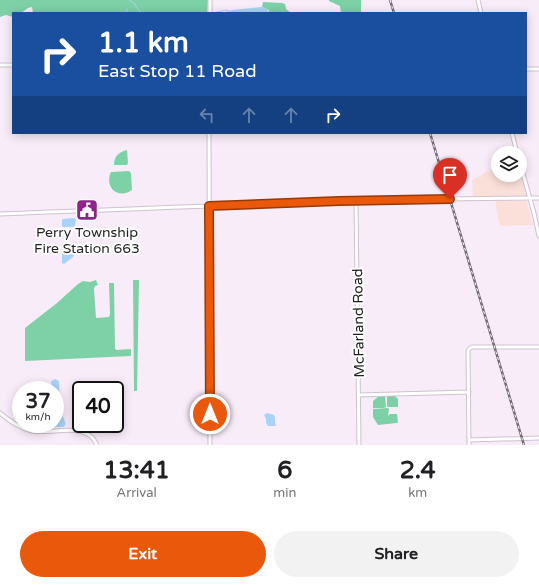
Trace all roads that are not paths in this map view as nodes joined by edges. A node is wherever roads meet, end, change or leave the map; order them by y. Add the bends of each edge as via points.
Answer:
1 (210, 0) edge
2 (478, 0) edge
3 (210, 12) edge
4 (481, 12) edge
5 (0, 65) edge
6 (12, 65) edge
7 (527, 69) edge
8 (539, 69) edge
9 (209, 134) edge
10 (512, 134) edge
11 (516, 146) edge
12 (525, 182) edge
13 (529, 198) junction
14 (539, 198) edge
15 (356, 201) junction
16 (209, 206) junction
17 (0, 214) edge
18 (539, 236) edge
19 (539, 347) edge
20 (469, 392) junction
21 (358, 395) junction
22 (0, 413) edge
23 (539, 438) edge
24 (469, 440) junction
25 (97, 445) edge
26 (210, 445) edge
27 (359, 445) edge
28 (469, 445) edge

1 - 3 street
2 - 4 street
5 - 6 street
7 - 8 street
9 - 16 street
10 - 11 street
12 - 13 street
13 - 14 street
13 - 15 street
13 - 18 street
15 - 16 street
15 - 21 street, McFarland Road
16 - 17 street
16 - 26 street
19 - 20 street via 469,348
20 - 21 street
20 - 24 street
21 - 27 street, McFarland Road
22 - 25 street via 17,426 32,431 82,431 92,437
23 - 24 street
24 - 28 street

